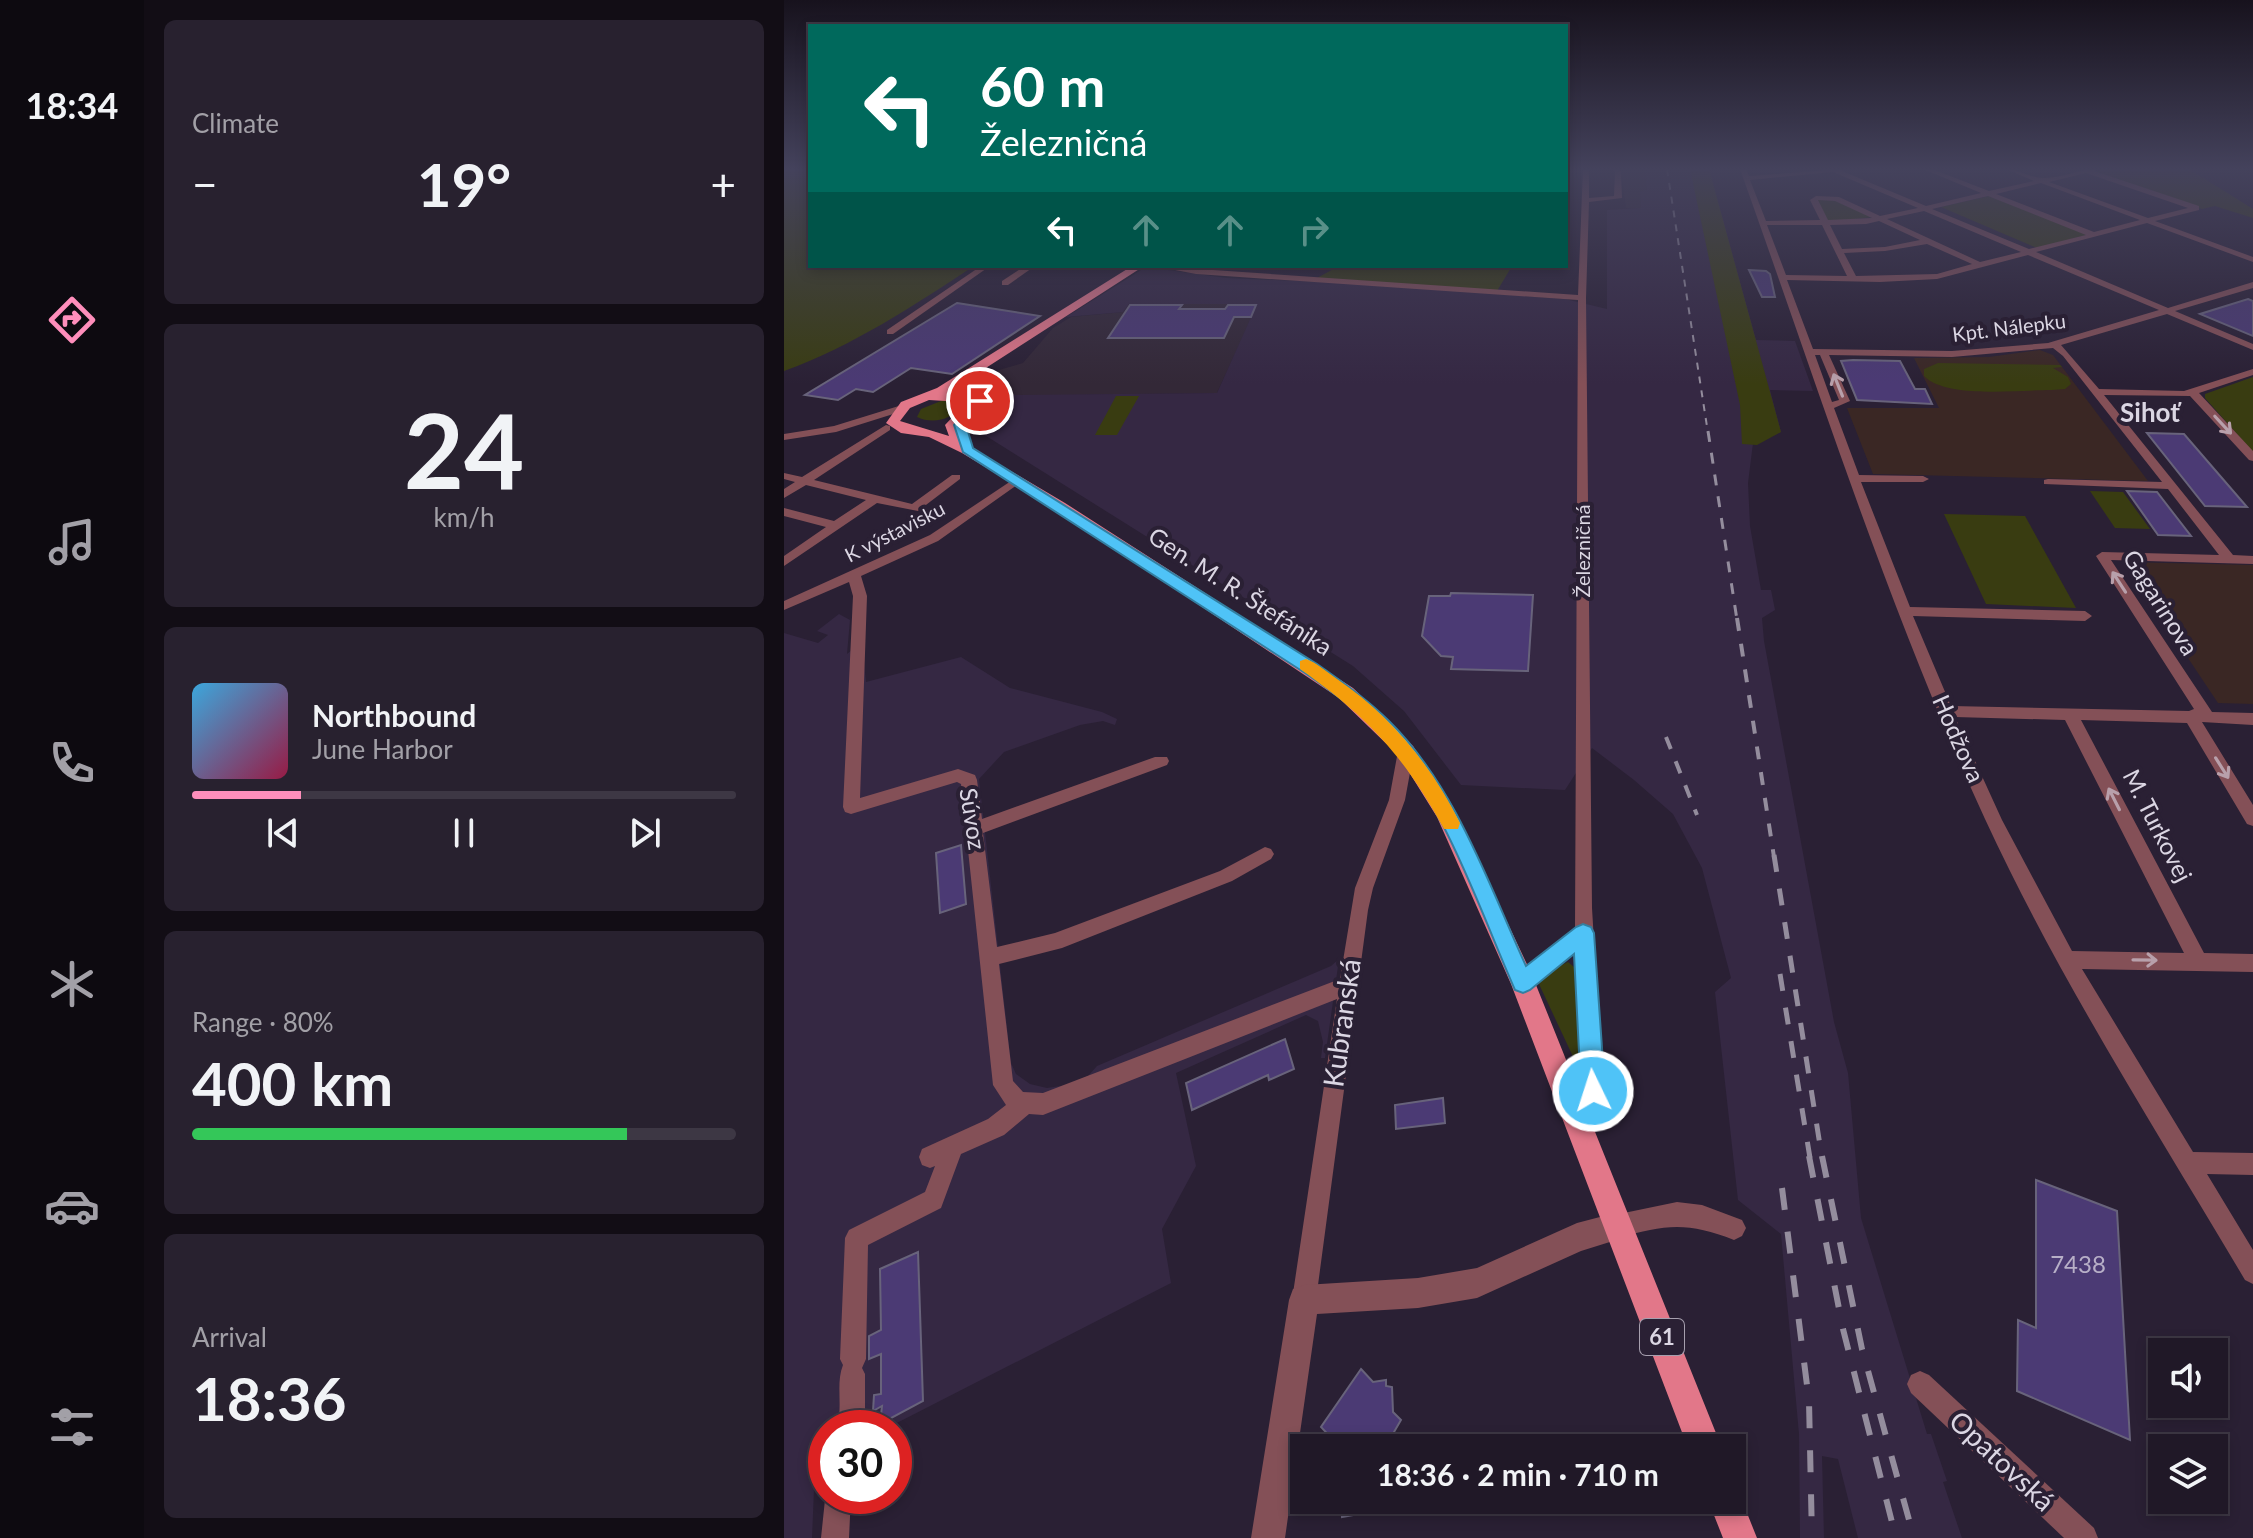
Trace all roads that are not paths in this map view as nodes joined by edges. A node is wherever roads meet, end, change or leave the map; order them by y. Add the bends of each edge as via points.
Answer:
1 (1584, 241) edge
2 (1769, 241) edge
3 (1835, 241) edge
4 (1928, 241) joint
5 (2005, 241) edge
6 (2079, 241) edge
7 (2203, 241) edge
8 (1840, 251) junction
9 (2034, 253) junction
10 (2253, 260) edge
11 (1982, 266) junction
12 (983, 268) edge
13 (1028, 268) edge
14 (1136, 268) edge
15 (1171, 268) edge
16 (1318, 273) dead end
17 (1782, 277) junction
18 (1853, 279) junction
19 (1305, 280) junction
20 (1005, 283) dead end
21 (2253, 285) edge
22 (1582, 298) junction
23 (2170, 311) junction
24 (890, 332) dead end
25 (2055, 345) junction
26 (2253, 347) edge
27 (1809, 352) junction
28 (1823, 352) junction
29 (974, 372) junction
30 (2253, 372) edge
31 (2096, 392) junction
32 (2193, 393) junction
33 (943, 395) junction
34 (960, 396) junction
35 (924, 398) junction
36 (977, 407) junction
37 (1828, 407) junction
38 (959, 417) junction
39 (893, 420) junction
40 (856, 424) junction
41 (923, 425) junction
42 (786, 438) edge
43 (960, 444) junction
44 (2253, 458) edge
45 (784, 476) edge
46 (956, 477) dead end
47 (1854, 478) junction
48 (1923, 479) dead end
49 (1017, 480) junction
50 (804, 481) junction
51 (2048, 482) dead end
52 (2170, 486) junction
53 (784, 494) edge
54 (876, 498) junction
55 (784, 512) edge
56 (837, 526) junction
57 (788, 556) edge
58 (2229, 559) junction
59 (2253, 560) edge
60 (854, 576) junction
61 (784, 606) edge
62 (1904, 611) junction
63 (2085, 616) dead end
64 (1944, 711) junction
65 (2070, 714) junction
66 (2199, 717) junction
67 (2253, 719) edge
68 (1406, 751) junction
69 (1161, 761) dead end
70 (2253, 819) edge
71 (975, 829) junction
72 (1265, 854) dead end
73 (1583, 933) junction
74 (989, 958) junction
75 (2067, 960) junction
76 (2198, 961) junction
77 (2253, 963) edge
78 (1523, 983) junction
79 (1346, 986) junction
80 (1024, 1105) junction
81 (1585, 1137) junction
82 (953, 1147) junction
83 (930, 1157) dead end
84 (2188, 1163) junction
85 (2253, 1164) edge
86 (1619, 1226) junction
87 (1734, 1228) dead end
88 (2253, 1272) edge
89 (1304, 1300) junction
90 (1920, 1384) dead end
91 (852, 1410) edge
92 (1700, 1434) edge
93 (836, 1514) edge
94 (1731, 1514) edge
95 (835, 1538) edge
96 (1268, 1538) edge
97 (1740, 1538) edge
98 (2084, 1538) edge

1 - 22 street, Železničná
2 - 17 street, Hodžova
3 - 8 street
4 - 8 street
4 - 11 street
5 - 9 street
6 - 9 street
7 - 10 street
8 - 18 street
9 - 11 street
9 - 23 street
11 - 18 street via 1922,277
12 - 24 street
13 - 20 street
14 - 29 main road
15 - 19 street
16 - 19 street
17 - 18 street
17 - 27 street, Hodžova
19 - 22 street
21 - 23 street, Kpt. Nálepku
22 - 73 street, Železničná
23 - 25 street, Kpt. Nálepku
23 - 26 street
25 - 28 street, Kpt. Nálepku via 1974,353
25 - 31 street
27 - 28 street, Kpt. Nálepku
27 - 37 street, Hodžova
37 -> 28 street via 1845,401
29 - 33 main road
29 - 34 main road
29 - 35 main road
29 - 36 main road via 969,386 980,401
30 - 32 street
31 - 32 street
31 - 52 street
32 -> 44 street
33 - 34 main road
33 - 35 main road
33 - 39 main road
34 - 38 main road via 968,405
35 - 39 main road
36 - 38 main road
36 - 43 main road via 960,425
37 - 47 street, Hodžova
38 - 41 main road
38 - 43 main road via 953,431
39 - 40 street
39 - 40 street
39 - 41 main road, 61
39 - 43 main road, 61 via 906,430
39 - 50 street
40 - 42 street
41 - 43 main road, 61
43 - 49 main road, 61
45 - 50 street
46 - 54 street via 914,508
47 - 48 street
47 - 62 street, Hodžova
49 - 60 street, K výstavisku via 934,538
49 - 68 main road, Gen. M. R. Štefánika / 61 via 1346,693
50 - 53 street
50 - 54 street
51 - 52 street
52 - 58 street
54 - 56 street
55 - 56 street
56 - 57 street
58 - 59 street, Gagarinova
66 -> 58 street, Gagarinova via 2102,556
60 - 61 street, K výstavisku
60 - 71 street, Súvoz via 860,596 851,807 958,775 969,780
62 - 63 street
62 - 64 street, Hodžova
64 - 65 street
64 - 75 street, Hodžova
65 - 66 street
76 -> 65 street, M. Turkovej
66 - 67 street
66 -> 70 street
68 - 78 main road, Gen. M. R. Štefánika / 61 via 1446,813
68 - 79 street, Kubranská via 1395,808 1364,888
69 - 71 street
71 - 74 street, Súvoz
72 - 74 street via 1226,876 1070,937
73 - 78 street
73 - 81 street, Železničná via 1593,1091
74 - 80 street, Súvoz via 1003,1085
75 -> 76 street
75 - 84 street, Hodžova
76 - 77 street
78 - 81 main road, 61
79 - 80 street via 1043,1104
79 - 89 street, Kubranská
80 - 82 street via 996,1127
81 - 86 main road, 61
82 - 83 street
82 - 91 street via 933,1200 857,1238
84 - 85 street
84 - 88 street, Hodžova
86 - 87 street via 1668,1211 1706,1216
86 - 89 street via 1577,1238 1477,1283 1418,1293
86 - 92 main road, 61
89 - 96 street, Kubranská
90 - 98 street, Opatovská
93 - 95 street
94 - 97 main road

